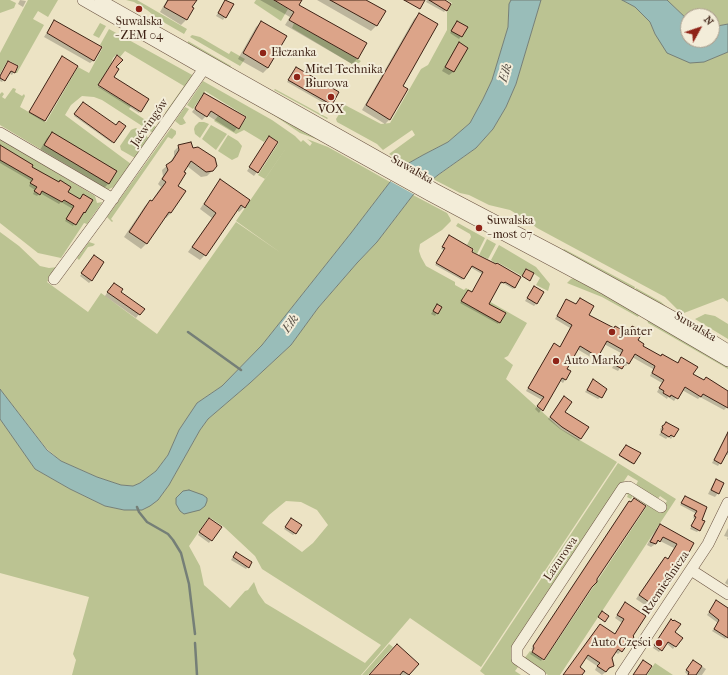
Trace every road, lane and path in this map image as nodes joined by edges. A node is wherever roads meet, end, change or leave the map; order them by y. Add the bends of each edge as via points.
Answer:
1 (83, 0) edge
2 (100, 0) edge
3 (207, 65) junction
4 (0, 133) edge
5 (432, 192) junction
6 (112, 199) junction
7 (54, 279) dead end
8 (728, 350) edge
9 (728, 361) edge
10 (728, 503) edge
11 (661, 507) dead end
12 (691, 570) junction
13 (728, 594) edge
14 (540, 675) edge
15 (621, 675) edge

1 - 3 street, Suwalska
2 - 3 street, Suwalska
3 - 5 street, Suwalska
3 - 6 street, Jaćwingów
4 - 6 street
5 - 8 street, Suwalska via 649,303
5 - 9 street, Suwalska
6 - 7 street, Jaćwingów
10 - 12 street, Rzemieślnicza via 708,544
11 - 14 street, Lazurowa via 631,488 623,488 517,648 517,659
12 - 13 street
12 - 15 street, Rzemieślnicza

